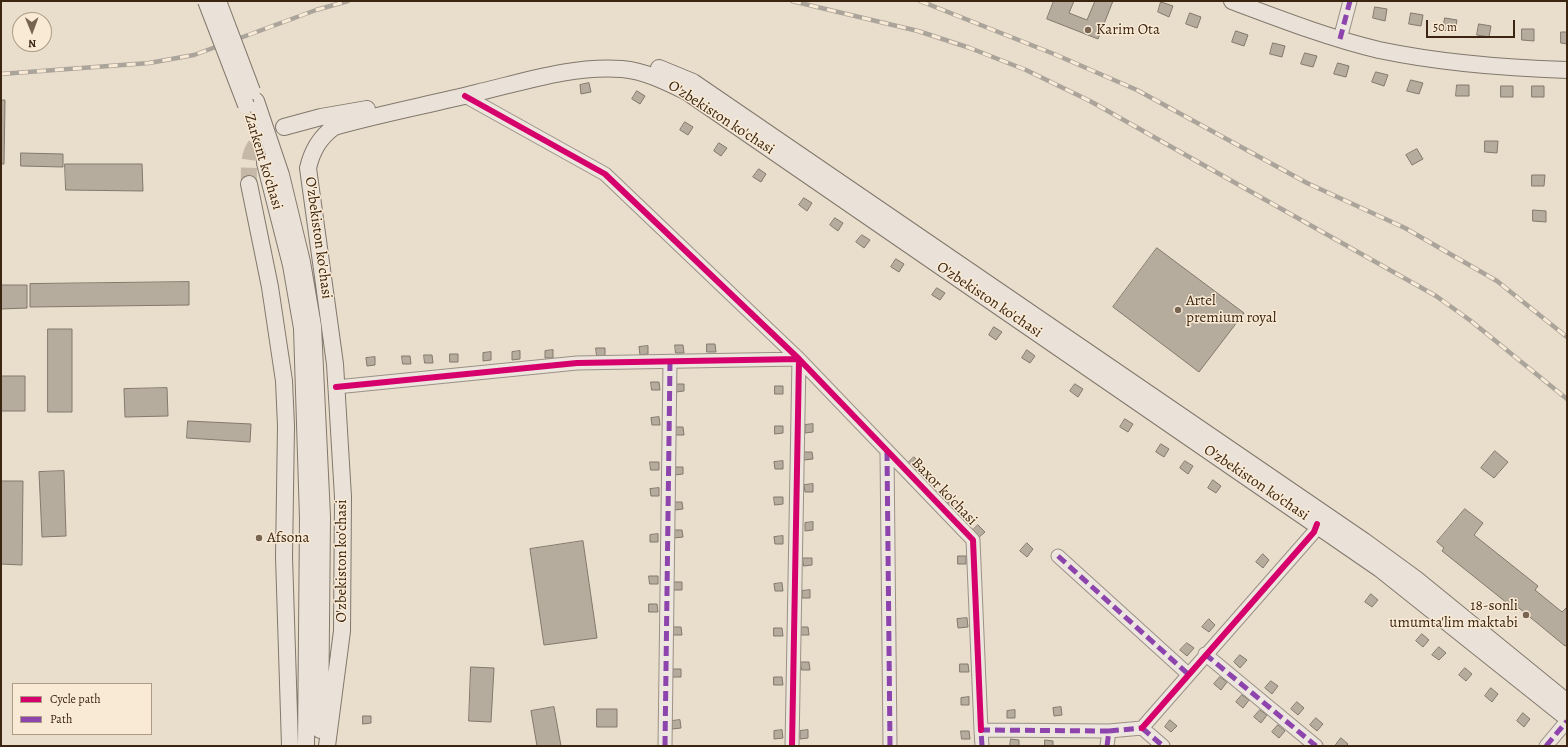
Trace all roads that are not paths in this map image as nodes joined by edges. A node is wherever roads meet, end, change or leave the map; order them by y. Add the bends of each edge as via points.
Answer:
1 (206, 1) edge
2 (218, 1) edge
3 (1232, 1) edge
4 (1350, 1) edge
5 (1340, 39) junction
6 (1567, 70) edge
7 (465, 96) junction
8 (251, 103) junction
9 (284, 126) tunnel mouth
10 (249, 184) tunnel mouth
11 (307, 327) junction
12 (799, 359) junction
13 (670, 362) junction
14 (336, 387) junction
15 (887, 451) junction
16 (1317, 524) junction
17 (1058, 556) dead end
18 (1205, 654) junction
19 (1188, 674) junction
20 (1567, 702) edge
21 (1567, 720) edge
22 (1142, 728) junction
23 (981, 730) junction
24 (1109, 732) junction
25 (292, 744) edge
26 (306, 746) edge
27 (320, 746) edge
28 (327, 746) edge
29 (665, 746) edge
30 (792, 746) edge
31 (890, 746) edge
32 (982, 746) edge
33 (1107, 746) edge
34 (1163, 746) edge
35 (1316, 746) edge
36 (1546, 746) edge

1 - 8 main road, Zarkent ko'chasi, bridge
2 - 8 main road, Zarkent ko'chasi, bridge
3 - 5 main road
4 - 5 street
5 - 6 main road via 1412,56 1458,63 1497,68
7 - 12 street, Baxor ko'chasi via 606,174
7 - 14 main road, O'zbekiston ko'chasi via 334,127 320,140 312,153 308,168 315,230 326,291
7 - 16 main road, O'zbekiston ko'chasi via 557,74 607,68 641,73 687,92
8 - 11 main road, Zarkent ko'chasi via 281,175 302,262
9 - 20 main road, O'zbekiston ko'chasi via 407,101 570,61 600,58 624,60 677,74 693,82 1364,541 1416,579
10 - 25 main road via 270,287 284,381 284,557
11 - 26 main road
11 - 27 main road, O'zbekiston ko'chasi via 322,517
12 - 13 street
12 - 15 street, Baxor ko'chasi
12 - 30 street
13 - 14 street via 577,363
13 - 29 street
14 - 28 main road, O'zbekiston ko'chasi via 343,496 342,631
15 - 23 street, Baxor ko'chasi via 973,540
15 - 31 street
16 - 18 street via 1314,532
16 - 21 main road, O'zbekiston ko'chasi via 1380,569
17 - 19 street
18 - 19 street
18 - 35 street
19 - 22 street
21 - 36 street
22 - 24 street
22 - 34 street
23 - 24 street
23 - 32 street, Baxor ko'chasi
24 - 33 street

